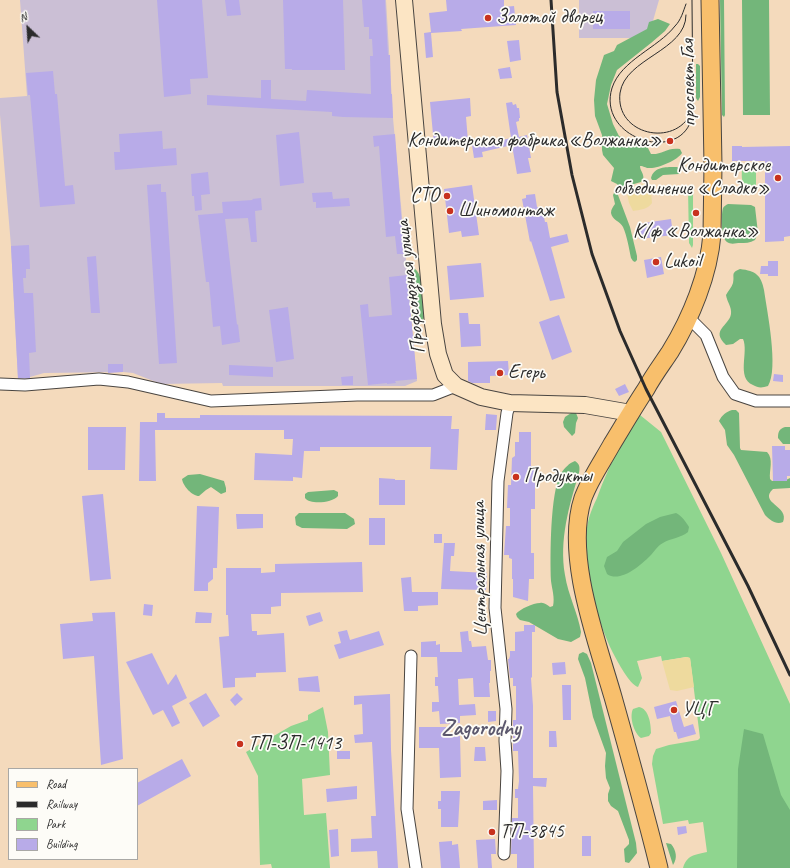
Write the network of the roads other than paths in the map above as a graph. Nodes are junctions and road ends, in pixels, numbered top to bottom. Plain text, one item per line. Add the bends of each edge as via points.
1 (404, 0) edge
2 (710, 0) edge
3 (689, 318) junction
4 (0, 384) edge
5 (456, 386) junction
6 (790, 401) edge
7 (510, 403) junction
8 (631, 413) junction
9 (411, 656) dead end
10 (504, 854) dead end
11 (416, 868) edge
12 (659, 868) edge

1 - 5 street, Профсоюзная улица via 434,326 438,354 445,375
2 - 3 main road, проспект Гая via 713,165 711,244 706,268
3 - 6 street via 706,335 723,377 735,394 756,401
3 - 8 main road, проспект Гая
4 - 5 street via 25,385 99,379 128,382 211,401 357,395 433,395
5 - 7 street, Профсоюзная улица via 481,397
7 - 8 street, Профсоюзная улица via 585,406
7 - 10 street, Центральная улица via 498,480 495,608 506,709
8 - 12 main road, проспект Гая via 583,499 577,550 587,607
9 - 11 street via 407,809

